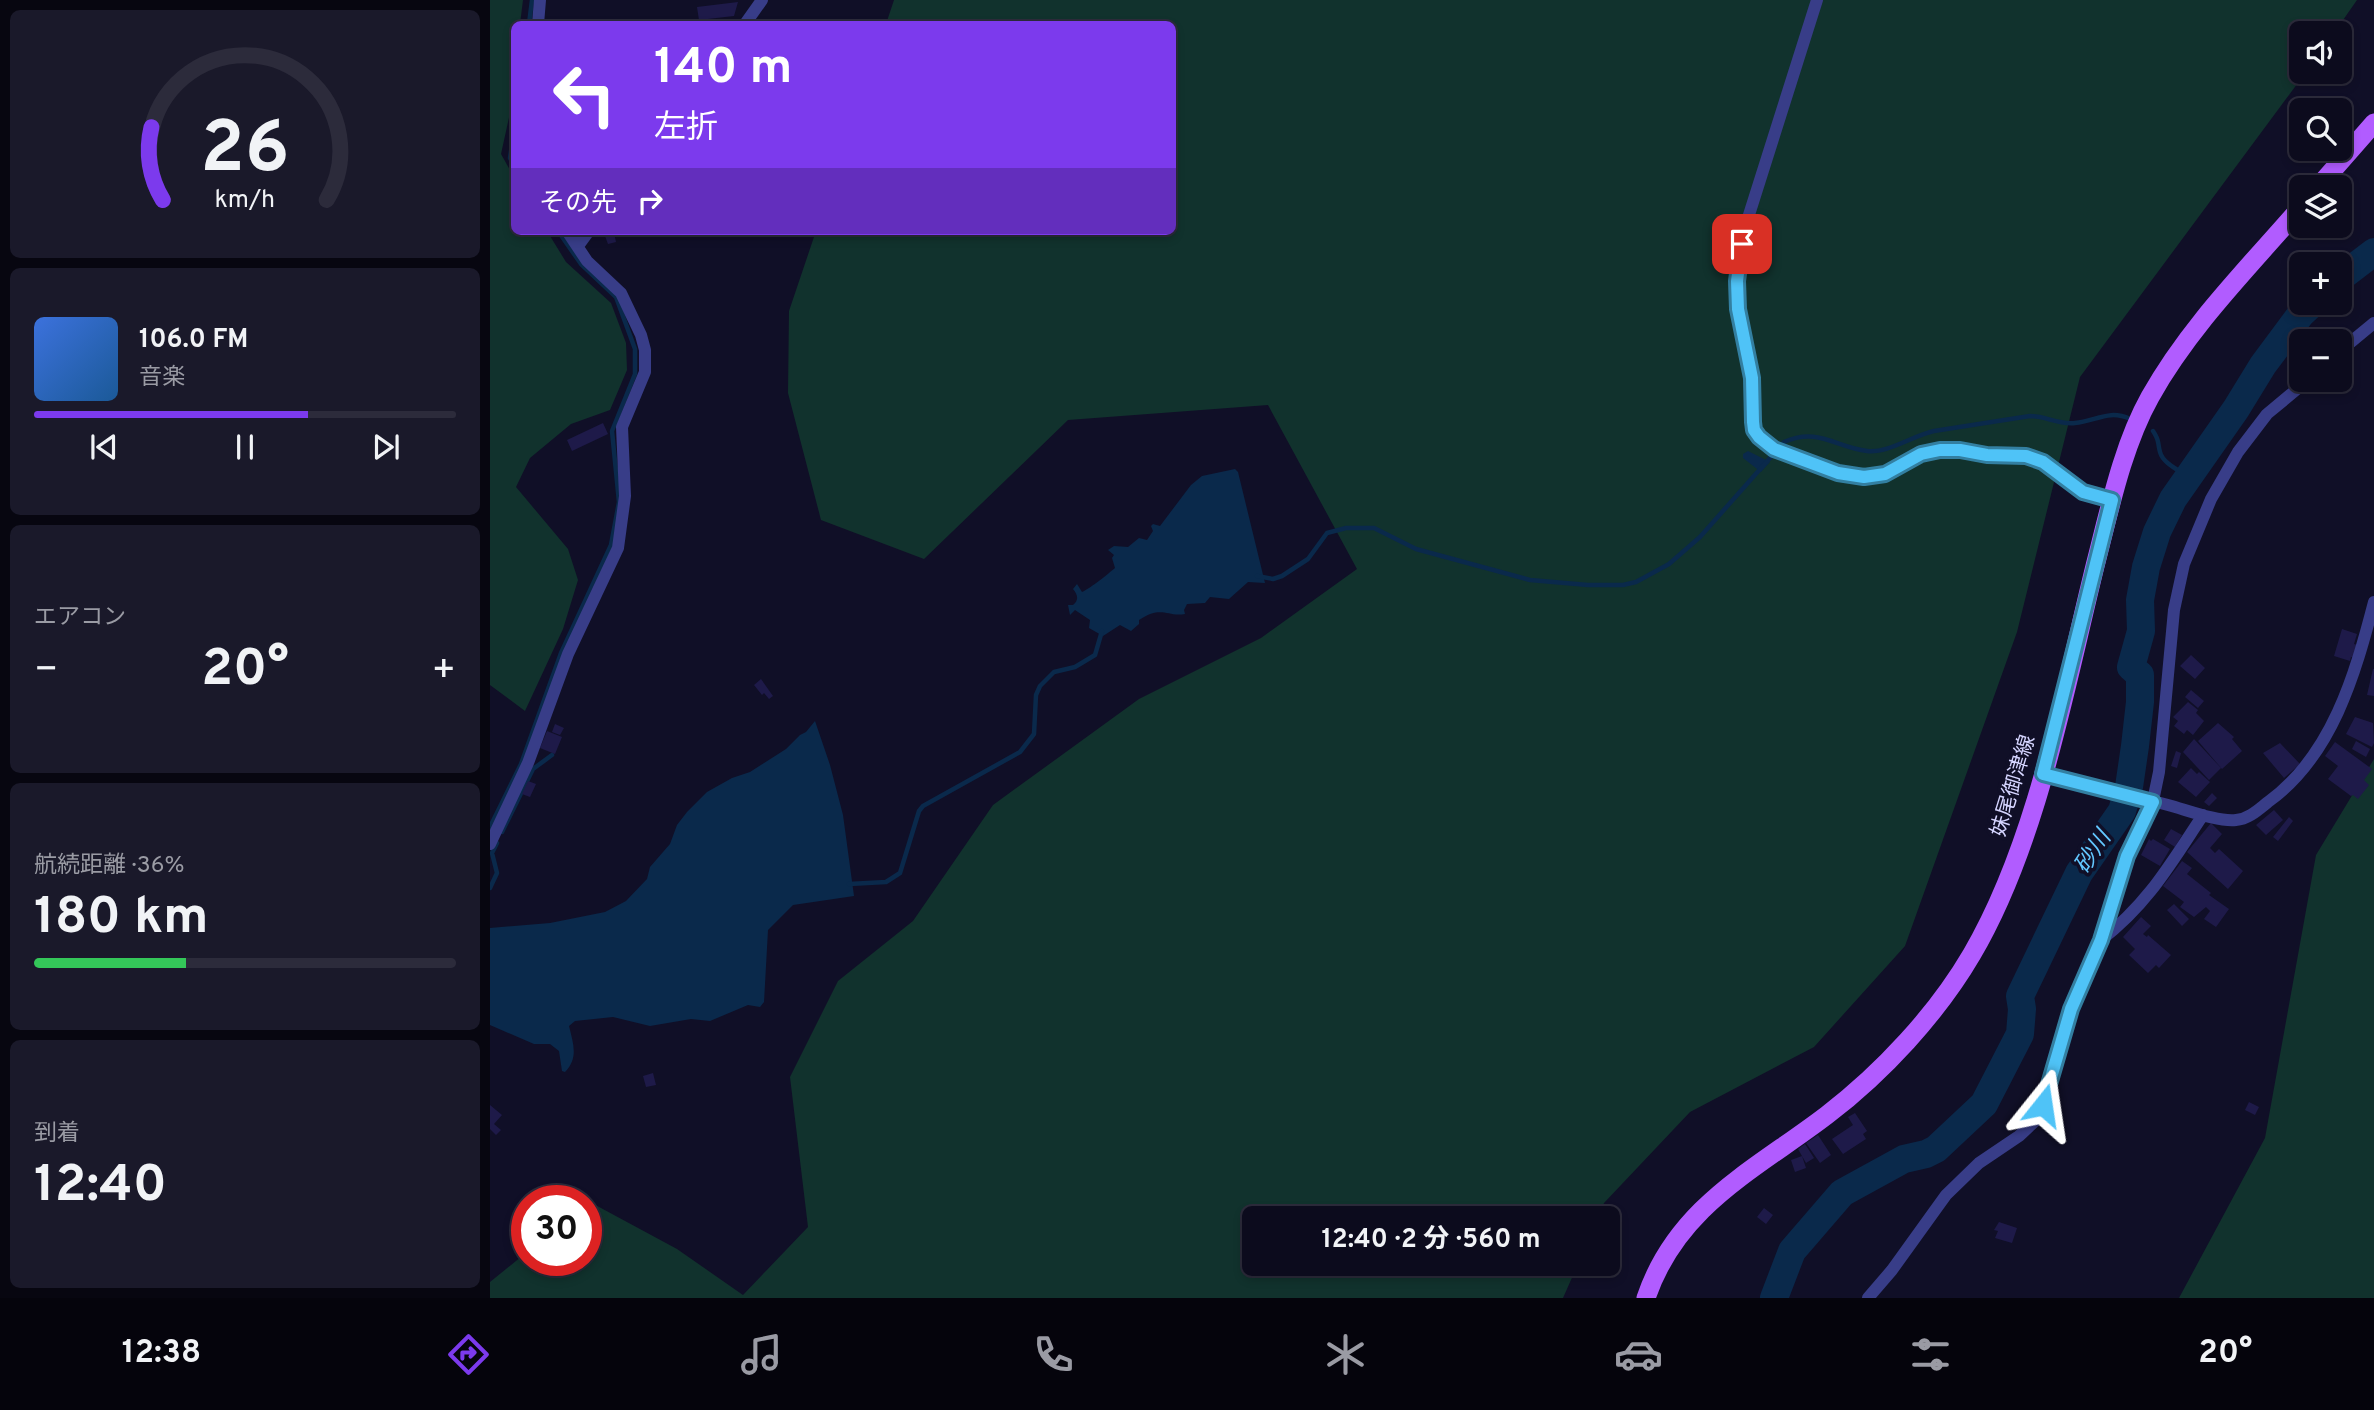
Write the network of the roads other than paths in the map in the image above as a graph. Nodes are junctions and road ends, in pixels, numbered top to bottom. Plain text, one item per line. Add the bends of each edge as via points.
1 (540, 0) edge
2 (762, 0) edge
3 (1817, 0) edge
4 (538, 21) edge
5 (747, 21) edge
6 (2374, 123) edge
7 (2328, 175) edge
8 (2289, 221) edge
9 (570, 235) edge
10 (586, 235) edge
11 (578, 246) junction
12 (2374, 323) edge
13 (2352, 341) edge
14 (2294, 392) edge
15 (2112, 500) junction
16 (2374, 602) edge
17 (2043, 774) junction
18 (2150, 801) junction
19 (2203, 815) junction
20 (490, 844) edge
21 (2101, 940) junction
22 (1646, 1298) edge
23 (1868, 1298) edge

1 - 4 street
2 - 5 street
3 - 15 street via 1748,218 1737,281 1741,333 1752,378 1754,430 1777,451 1838,473 1864,477 1885,474 1921,454 1940,450 2026,456 2043,462 2083,492
6 - 7 main road
8 - 15 main road, 妹尾御津線 via 2205,318 2149,399
9 - 11 street
10 - 11 street
11 - 20 street via 621,293 641,335 645,372 622,427 625,496 618,548 568,654 528,763
12 - 13 street
14 - 18 street via 2267,414 2238,452 2211,499 2184,564 2174,610 2162,746
15 - 17 main road, 妹尾御津線
16 - 19 street via 2348,690 2306,768 2247,817 2234,821
17 - 18 street
17 - 22 main road, 妹尾御津線 via 1993,915 1946,995 1914,1034 1830,1112 1733,1181 1686,1224 1654,1272
18 - 19 street
18 - 21 street
19 - 21 street via 2152,893
21 - 23 street via 2071,1009 2035,1121 1979,1163 1946,1195

